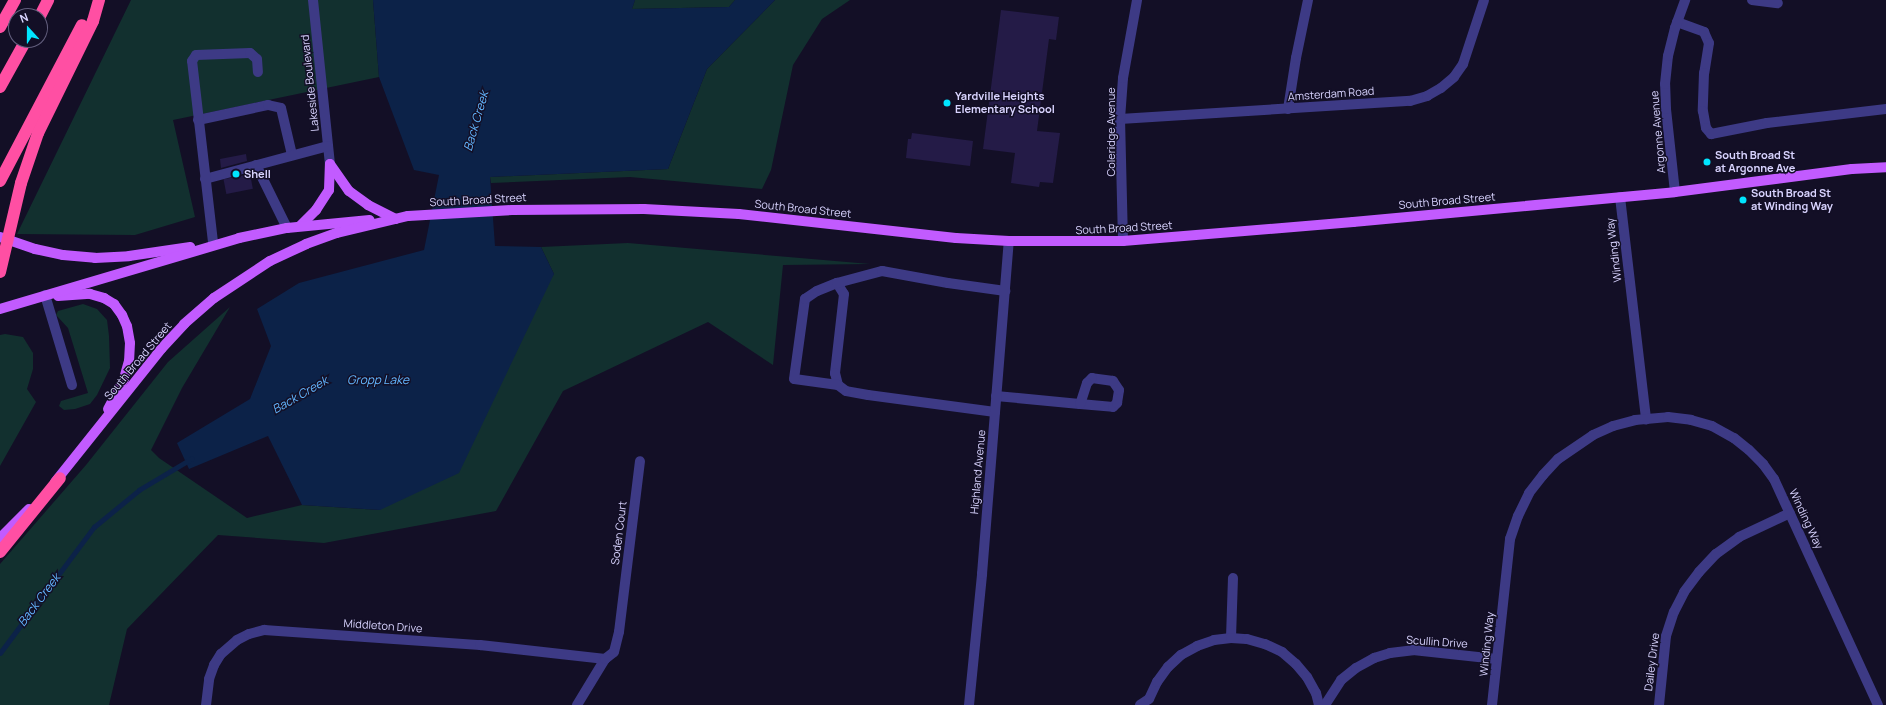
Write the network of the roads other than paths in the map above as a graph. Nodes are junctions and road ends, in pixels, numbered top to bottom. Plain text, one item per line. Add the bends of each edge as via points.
1 (15, 0) edge
2 (97, 0) edge
3 (313, 0) edge
4 (1137, 0) edge
5 (1308, 0) edge
6 (1484, 0) edge
7 (1685, 0) edge
8 (1752, 0) edge
9 (1778, 3) dead end
10 (1677, 22) junction
11 (0, 27) edge
12 (22, 48) edge
13 (258, 72) dead end
14 (0, 87) edge
15 (1288, 109) junction
16 (1886, 109) edge
17 (1120, 119) junction
18 (198, 120) junction
19 (328, 146) junction
20 (292, 156) junction
21 (1886, 163) edge
22 (330, 164) junction
23 (256, 165) junction
24 (1886, 167) edge
25 (1852, 169) junction
26 (1, 179) edge
27 (205, 179) junction
28 (1675, 192) junction
29 (1620, 197) junction
30 (396, 219) junction
31 (300, 226) junction
32 (287, 228) junction
33 (0, 237) edge
34 (239, 238) junction
35 (1008, 241) junction
36 (1123, 241) junction
37 (213, 242) junction
38 (0, 272) edge
39 (837, 283) junction
40 (1004, 291) junction
41 (45, 295) junction
42 (0, 309) edge
43 (72, 385) dead end
44 (838, 385) junction
45 (996, 396) junction
46 (1080, 404) dead end
47 (995, 412) junction
48 (1646, 419) junction
49 (95, 434) junction
50 (640, 461) dead end
51 (60, 478) junction
52 (1790, 513) junction
53 (0, 538) edge
54 (0, 552) edge
55 (1233, 578) dead end
56 (1230, 638) junction
57 (1497, 659) junction
58 (605, 660) junction
59 (1149, 702) edge
60 (206, 705) edge
61 (577, 705) edge
62 (969, 705) edge
63 (1140, 705) edge
64 (1319, 705) edge
65 (1325, 705) edge
66 (1492, 705) edge
67 (1659, 705) edge
68 (1878, 705) edge

1 - 11 highway
2 - 26 highway
2 - 38 highway via 93,21 38,133 21,183
3 - 19 street, Lakeside Boulevard
4 - 17 street, Coleridge Avenue via 1123,78
5 - 15 street
6 - 15 street, Amsterdam Road via 1463,64 1454,77 1432,94 1410,101
7 - 10 street, Argonne Avenue
8 - 9 street
10 - 16 street via 1704,32 1709,43 1704,72 1702,111 1706,128 1711,134 1767,123
10 - 28 street, Argonne Avenue via 1668,56 1666,84 1666,109
12 - 14 highway
13 - 18 street via 256,59 250,53 196,55 192,61
15 - 17 street, Amsterdam Road
17 - 36 street, Coleridge Avenue
18 - 20 street via 268,105 281,108
18 - 27 street
19 - 20 street
19 - 22 street, Lakeside Boulevard
20 - 23 street
21 - 25 main road, South Broad Street
22 - 30 main road via 349,191 368,205
22 - 31 main road via 329,190 316,210
23 - 27 street
23 - 32 street
24 - 25 main road, South Broad Street
25 - 28 main road, South Broad Street
27 - 37 street
28 - 29 main road, South Broad Street
29 - 36 main road, South Broad Street
29 - 48 street, Winding Way
30 - 31 main road, South Broad Street
30 - 35 main road, South Broad Street via 408,216 512,210 644,209 739,214 925,235
30 - 49 main road, South Broad Street via 337,233 306,244 241,278 184,324 162,348
31 - 32 main road, South Broad Street
32 - 34 main road, South Broad Street
33 - 37 main road via 35,249 95,258 129,256
34 - 37 main road
34 - 41 main road, South Broad Street
35 - 36 main road, South Broad Street
35 - 40 street, Highland Avenue
39 - 40 street via 882,271 948,284
39 - 44 street via 844,294 835,373
39 - 44 street via 805,299 794,379
40 - 45 street, Highland Avenue
41 - 42 main road, South Broad Street
41 - 43 street
41 - 49 main road via 90,294 104,298 114,304 127,326 130,343 129,361 124,379
44 - 47 street via 846,391 868,395
45 - 46 street
45 - 47 street, Highland Avenue
47 - 62 street, Highland Avenue
48 - 52 street, Winding Way via 1668,417 1691,420 1712,426 1734,438 1763,464
48 - 57 street, Winding Way via 1613,426 1576,445 1553,464 1529,493 1510,539
49 - 51 main road, South Broad Street
50 - 58 street, Soden Court via 622,607 614,652
51 - 53 main road, South Broad Street
51 - 54 highway
52 - 67 street, Dailey Drive via 1745,534 1716,554 1684,592 1666,636
52 - 68 street, Winding Way
55 - 56 street
56 - 59 street via 1214,640 1181,655 1157,682
56 - 64 street via 1247,639 1282,652 1307,677
57 - 65 street, Scullin Drive via 1413,650 1390,653 1374,658 1341,680
57 - 66 street, Winding Way
58 - 60 street, Middleton Drive via 480,645 264,630 237,640 221,654 209,679
58 - 61 street, Soden Court
59 - 63 street

